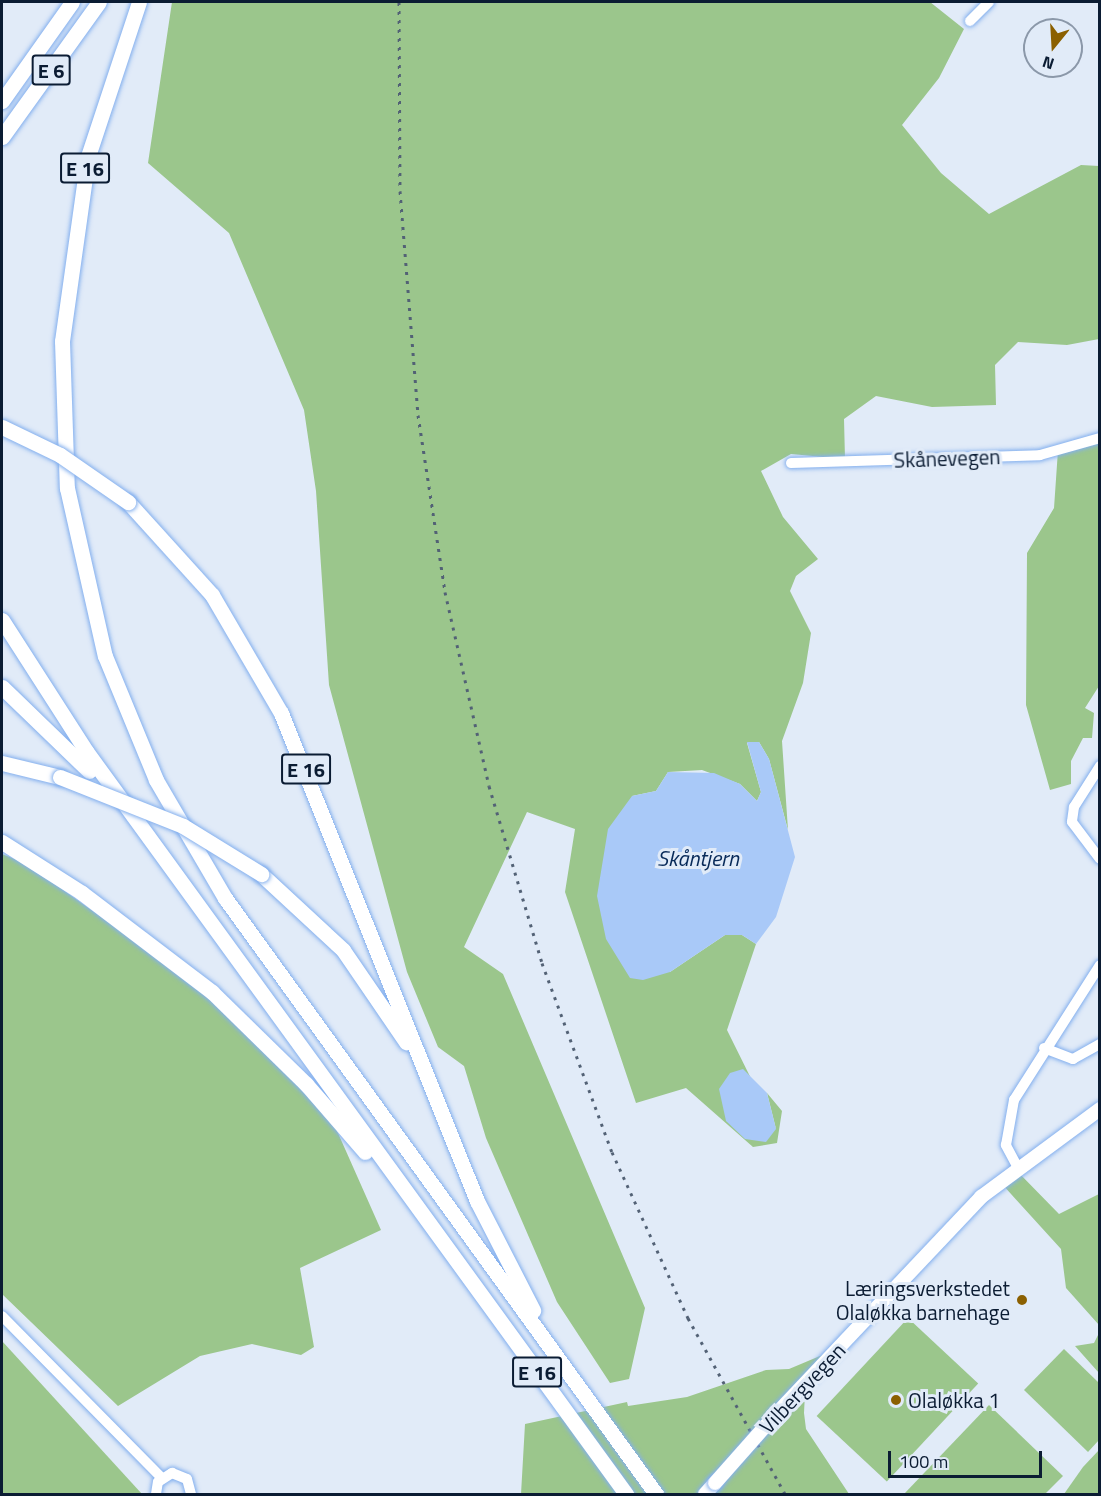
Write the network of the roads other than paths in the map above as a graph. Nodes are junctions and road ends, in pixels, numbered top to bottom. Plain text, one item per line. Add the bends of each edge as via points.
1 (72, 2) edge
2 (99, 2) edge
3 (139, 2) edge
4 (989, 2) edge
5 (970, 21) dead end
6 (2, 101) edge
7 (2, 137) edge
8 (2, 427) edge
9 (1100, 438) edge
10 (791, 463) dead end
11 (2, 620) edge
12 (2, 687) edge
13 (2, 764) edge
14 (1100, 766) edge
15 (140, 826) junction
16 (2, 842) edge
17 (1100, 858) edge
18 (1100, 964) edge
19 (1100, 1044) edge
20 (1044, 1048) junction
21 (424, 1069) junction
22 (1100, 1109) edge
23 (1017, 1166) junction
24 (448, 1250) junction
25 (2, 1316) edge
26 (558, 1359) junction
27 (162, 1478) junction
28 (156, 1494) edge
29 (191, 1494) edge
30 (626, 1494) edge
31 (656, 1494) edge
32 (705, 1494) edge

1 - 6 highway, E 6
2 - 7 highway, E 6
3 - 26 highway, E 16 via 88,156 62,341 67,488 102,645 141,748 207,870
4 - 5 street
8 - 21 highway, E 16, bridge via 60,455 128,502 197,576 264,679 306,770
9 - 10 street, Skånevegen via 1040,455
11 - 15 highway, E 16 via 38,682
12 - 15 highway, E 16 via 67,744
13 - 21 highway, E 16, bridge via 60,777 175,822 261,874 343,950
14 - 17 street via 1074,807 1072,822
15 - 24 highway, E 16
16 - 24 highway, E 16 via 123,922 239,1017 331,1110 429,1239
18 - 20 street
19 - 20 street via 1073,1059
20 - 23 street via 1006,1128 1006,1145
21 - 26 highway, E 16 via 480,1208 513,1275 556,1344
22 - 23 main road, Vilbergvegen
23 - 32 main road, Vilbergvegen, bridge via 957,1220
24 - 30 highway, E 16
25 - 27 street
26 - 31 highway, E 16
27 - 28 street
27 - 29 street via 183,1476

